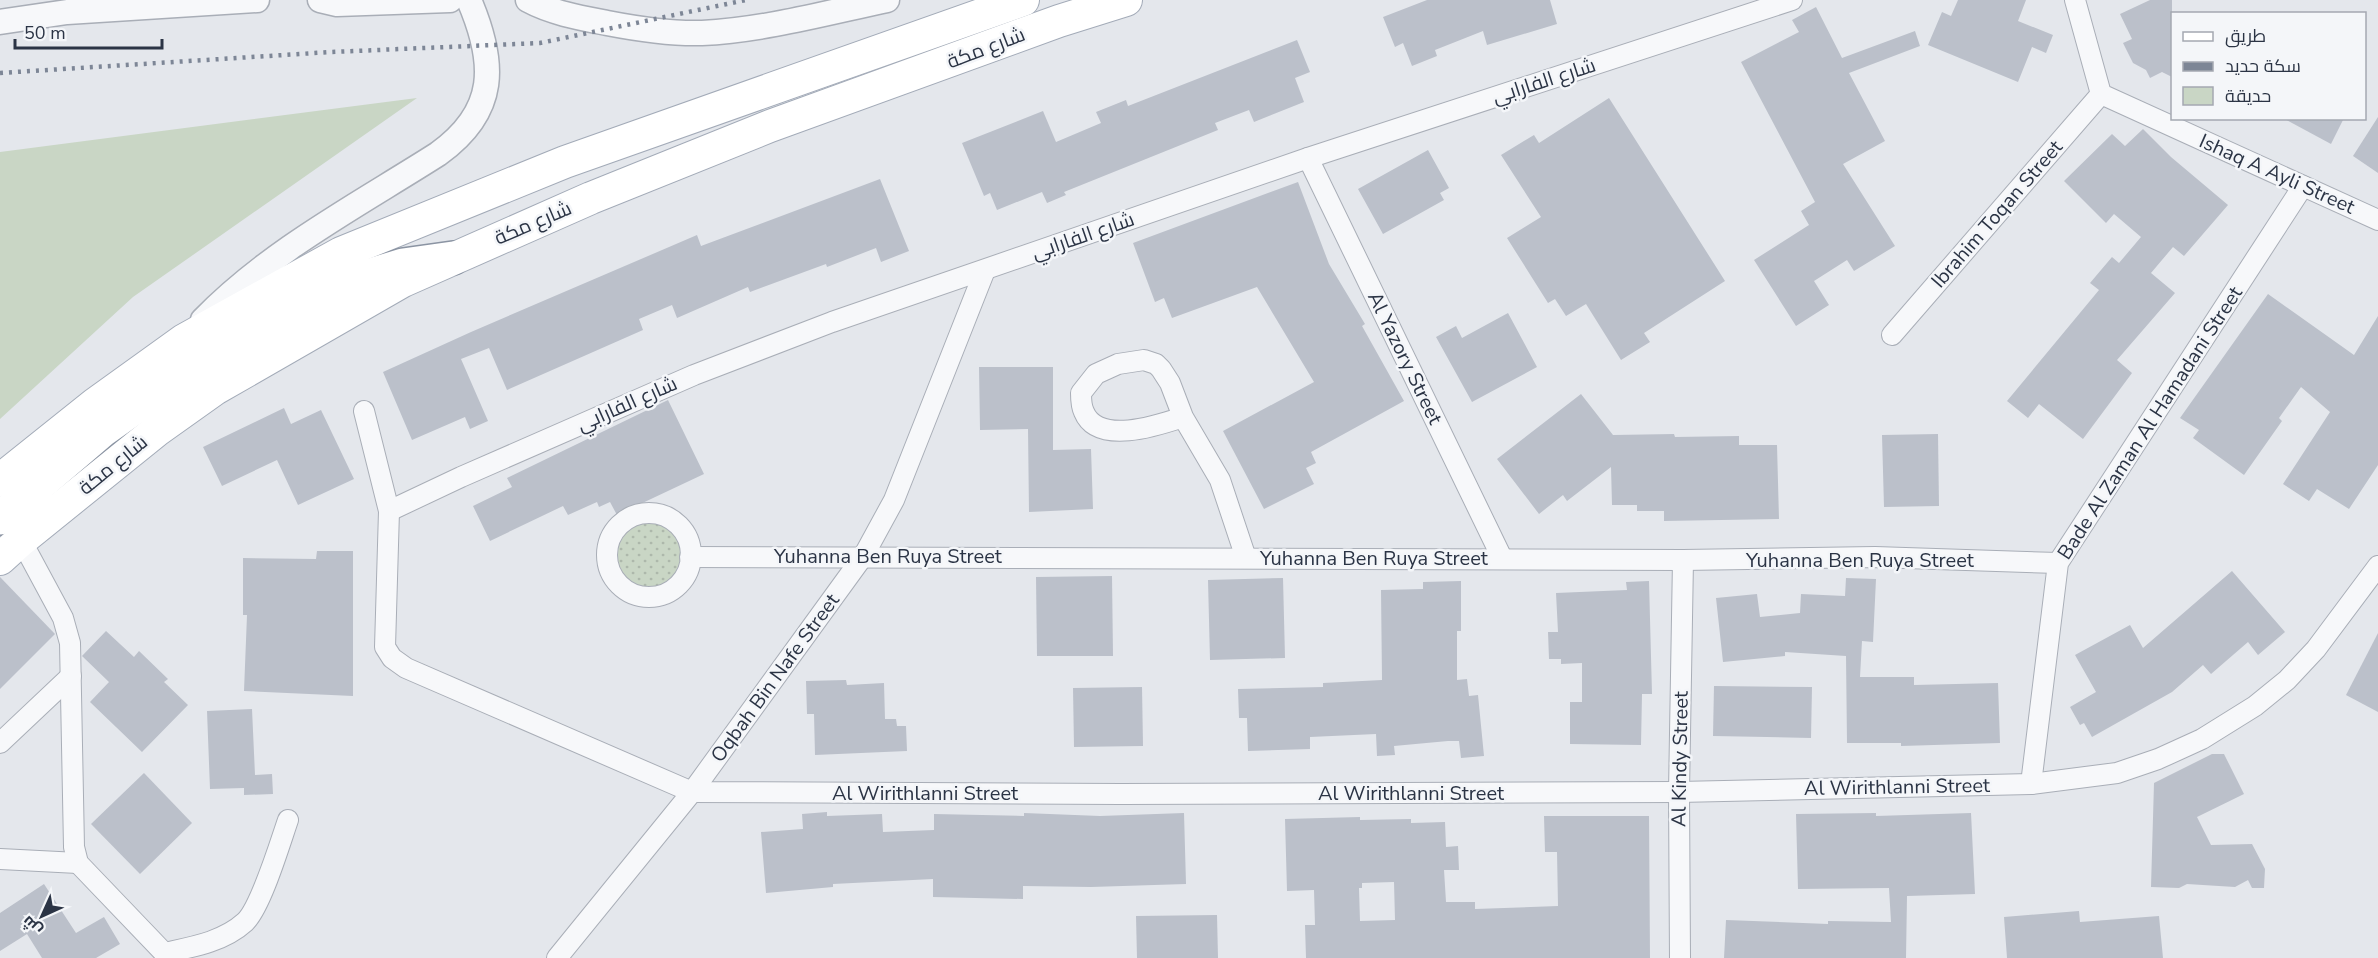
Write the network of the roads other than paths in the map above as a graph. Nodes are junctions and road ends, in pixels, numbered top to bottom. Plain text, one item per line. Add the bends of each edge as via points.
1 (241, 0) edge
2 (257, 0) edge
3 (320, 0) edge
4 (450, 0) edge
5 (469, 0) edge
6 (528, 0) edge
7 (887, 0) edge
8 (1023, 0) edge
9 (1126, 0) edge
10 (1792, 0) edge
11 (2076, 0) edge
12 (0, 22) edge
13 (2101, 94) junction
14 (1308, 158) junction
15 (2303, 186) junction
16 (2378, 220) edge
17 (453, 258) joint
18 (985, 270) junction
19 (1892, 335) dead end
20 (184, 340) junction
21 (364, 411) dead end
22 (1183, 417) junction
23 (0, 480) edge
24 (389, 511) junction
25 (7, 539) edge
26 (864, 555) junction
27 (690, 556) junction
28 (1246, 558) junction
29 (1502, 558) junction
30 (1683, 560) junction
31 (2058, 563) junction
32 (2378, 566) edge
33 (71, 676) junction
34 (0, 743) edge
35 (2031, 784) junction
36 (692, 792) junction
37 (1679, 792) junction
38 (288, 820) dead end
39 (0, 859) edge
40 (78, 863) junction
41 (167, 956) edge
42 (557, 958) edge
43 (1680, 958) edge

1 - 2 street
1 - 12 street via 67,12
3 - 4 street via 337,4
5 - 20 street via 484,45 488,83 484,99 466,128 438,154 259,272
6 - 7 street via 595,21 701,33 741,29
8 - 20 main road, شارع مكة via 565,162 428,217 341,253
9 - 17 main road, شارع مكة via 770,126
10 - 14 street, شارع الفارابي
11 - 13 street
13 - 15 street, Ishaq A Ayli Street
13 - 19 street, Ibrahim Toqan Street
14 - 18 street, شارع الفارابي
14 - 29 street, Al Yazory Street
15 - 16 street, Ishaq A Ayli Street
15 - 31 street, Bade Al Zaman Al Hamadani Street
17 - 25 highway via 403,265 361,279 300,306 179,376 103,430
18 - 24 street, شارع الفارابي via 832,322 694,375
18 - 26 street, Oqbah Bin Nafe Street via 894,500
20 - 23 main road, شارع مكة
21 - 24 street
22 - 22 street via 1161,369 1144,360 1118,364 1096,374 1081,393 1084,414 1104,429 1136,429
22 - 28 street via 1220,480
24 - 36 street, Al Wirithlanni Street via 385,647 392,658 406,668
25 - 33 street via 63,618 70,643
26 - 27 street, Yuhanna Ben Ruya Street
26 - 28 street, Yuhanna Ben Ruya Street
26 - 36 street, Oqbah Bin Nafe Street
27 - 27 street via 682,530 660,514 646,513 626,520 612,535 607,548 612,575 631,593 645,597 671,591 681,582
28 - 29 street, Yuhanna Ben Ruya Street
29 - 30 street, Yuhanna Ben Ruya Street
30 - 31 street, Yuhanna Ben Ruya Street via 1875,557
30 - 37 street, Al Kindy Street
31 - 35 street, Bade Al Zaman Al Hamadani Street
32 - 35 street, Al Wirithlanni Street via 2316,649 2255,706 2202,739 2117,773
33 - 34 street
33 - 40 street via 74,847
35 - 37 street, Al Wirithlanni Street
36 - 37 street, Al Wirithlanni Street
36 - 42 street, Oqbah Bin Nafe Street
37 - 43 street, Al Kindy Street
38 - 41 street via 263,891 246,921 212,942
39 - 40 street
40 - 41 street

